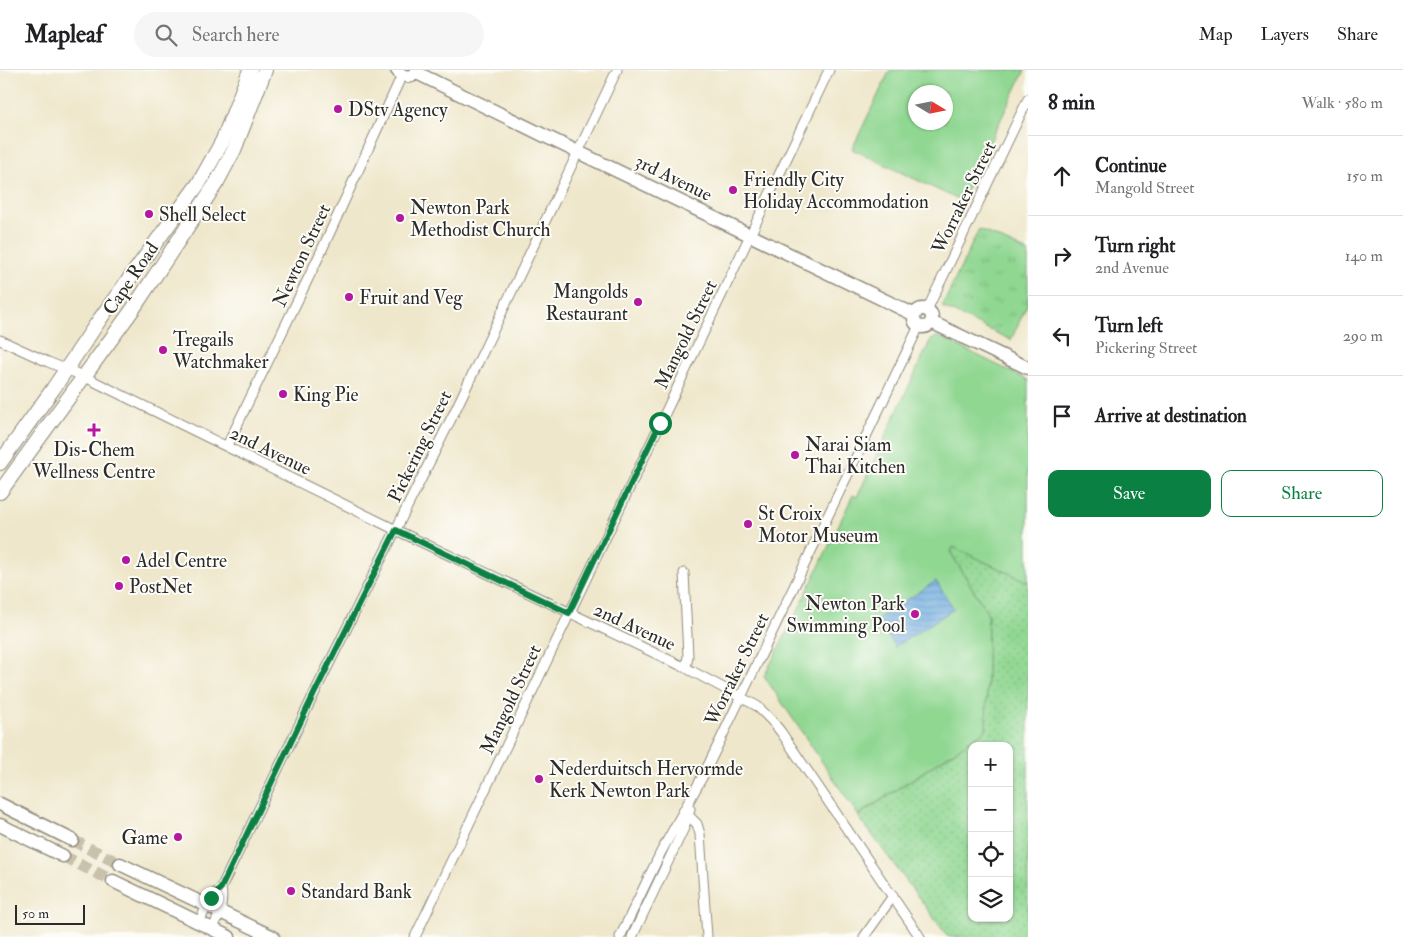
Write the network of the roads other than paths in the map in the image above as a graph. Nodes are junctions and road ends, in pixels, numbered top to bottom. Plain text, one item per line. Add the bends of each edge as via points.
1 (250, 70) edge
2 (265, 70) edge
3 (617, 70) edge
4 (829, 70) edge
5 (418, 71) edge
6 (399, 73) edge
7 (1028, 99) edge
8 (578, 152) junction
9 (750, 235) junction
10 (923, 318) junction
11 (0, 340) edge
12 (1028, 368) edge
13 (66, 370) junction
14 (83, 376) junction
15 (227, 446) junction
16 (0, 464) edge
17 (0, 492) edge
18 (396, 530) junction
19 (684, 573) dead end
20 (569, 613) junction
21 (686, 668) junction
22 (741, 696) junction
23 (0, 804) edge
24 (686, 813) junction
25 (0, 825) edge
26 (72, 840) tunnel mouth
27 (63, 856) tunnel mouth
28 (120, 864) tunnel mouth
29 (113, 881) tunnel mouth
30 (221, 888) junction
31 (892, 896) junction
32 (206, 906) junction
33 (220, 912) junction
34 (199, 922) junction
35 (213, 929) junction
36 (229, 937) edge
37 (273, 937) edge
38 (415, 937) edge
39 (620, 937) edge
40 (632, 937) edge
41 (707, 937) edge
42 (864, 937) edge
43 (920, 937) edge

1 - 13 main road, Cape Road via 222,142 199,182
2 - 14 main road, Cape Road via 234,150 217,182 133,309
3 - 8 street, Pickering Street
4 - 9 street, Mangold Street
5 - 6 street via 410,77
5 - 8 street, 3rd Avenue
6 - 15 street, Newton Street via 316,262
7 - 10 street, Worraker Street
8 - 9 street, 3rd Avenue
8 - 18 street, Pickering Street
9 - 10 street, 3rd Avenue
9 - 20 street, Mangold Street
10 - 12 street, 3rd Avenue
10 - 22 street, Worraker Street
11 - 13 street, 2nd Avenue
13 - 14 street, 2nd Avenue
13 - 16 main road, Cape Road
14 - 15 street, 2nd Avenue
14 - 17 main road, Cape Road
15 - 18 street, 2nd Avenue
18 - 20 street, 2nd Avenue
18 - 30 street, Pickering Street
19 - 21 street
20 - 21 street, 2nd Avenue
20 - 38 street, Mangold Street
21 - 22 street, 2nd Avenue
22 - 24 street, Worraker Street
22 - 31 street, 2nd Avenue via 757,706 777,727
23 - 26 street
24 - 39 street, Worraker Street via 661,852
24 - 40 street, Worraker Street via 684,828
24 - 41 street via 700,830
25 - 27 street
28 - 32 street
29 - 34 street
30 - 32 street, Pickering Street
30 - 33 street, Pickering Street
31 - 42 street
31 - 43 street, 2nd Avenue
32 - 33 street
32 - 34 street, Pickering Street
33 - 35 street, Pickering Street
33 - 37 street
34 - 35 street
35 - 36 street

